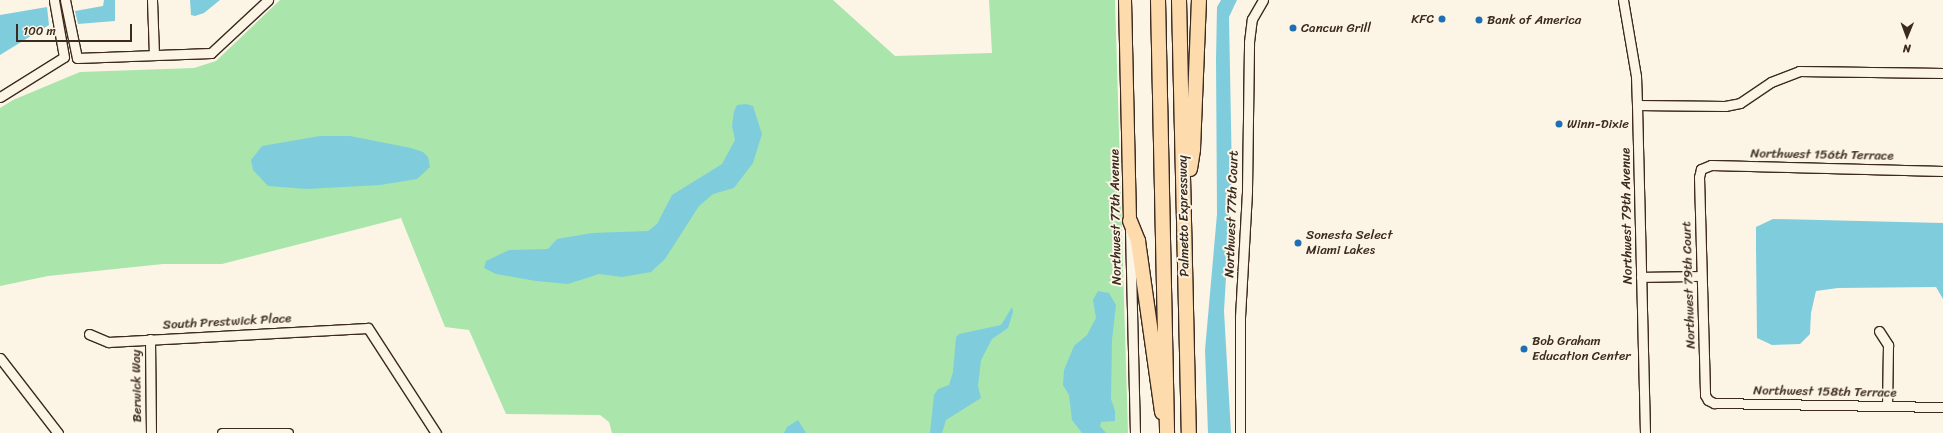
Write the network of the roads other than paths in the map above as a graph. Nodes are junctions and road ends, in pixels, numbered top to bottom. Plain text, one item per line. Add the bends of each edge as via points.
1 (54, 0) edge
2 (65, 0) edge
3 (152, 0) edge
4 (268, 0) edge
5 (1125, 0) edge
6 (1149, 0) edge
7 (1158, 0) edge
8 (1179, 0) edge
9 (1199, 0) edge
10 (1263, 0) edge
11 (1623, 0) edge
12 (154, 55) junction
13 (1943, 73) edge
14 (1160, 84) junction
15 (0, 98) edge
16 (1637, 105) junction
17 (1702, 169) joint
18 (1943, 171) edge
19 (1184, 203) junction
20 (1130, 222) junction
21 (1701, 276) junction
22 (1641, 277) junction
23 (1879, 331) dead end
24 (89, 334) dead end
25 (150, 339) junction
26 (0, 358) edge
27 (1708, 400) joint
28 (1887, 406) junction
29 (1943, 407) edge
30 (240, 432) edge
31 (58, 433) edge
32 (151, 433) edge
33 (222, 433) edge
34 (288, 433) edge
35 (436, 433) edge
36 (1135, 433) edge
37 (1167, 433) edge
38 (1189, 433) edge
39 (1240, 433) edge
40 (1645, 433) edge

1 - 15 street via 64,57
2 - 12 street via 76,58
3 - 12 street
4 - 12 street via 211,53
5 - 20 main road, Northwest 77th Avenue
6 - 14 highway
7 - 14 highway, Palmetto Expressway
8 - 19 highway, Palmetto Expressway
9 - 19 highway via 1193,149
10 - 39 street, Northwest 77th Court via 1252,19 1249,42 1247,190 1240,317
11 - 16 street, Northwest 79th Avenue via 1636,76
13 - 16 street via 1800,71 1779,77 1740,103 1725,106
14 - 37 highway, Palmetto Expressway
16 - 22 street, Northwest 79th Avenue
17 - 18 street, Northwest 156th Terrace via 1711,165
17 - 21 street, Northwest 79th Court via 1699,177
19 - 38 highway, Palmetto Expressway
20 - 36 street, Northwest 77th Avenue
20 - 37 highway via 1138,241 1158,398
21 - 22 street
21 - 27 street, Northwest 79th Court via 1705,395
22 - 40 street, Northwest 79th Avenue
23 - 28 street via 1888,345
24 - 25 street, South Prestwick Place via 108,342
25 - 32 street, Berwick Way
25 - 35 street, South Prestwick Place via 368,328
26 - 31 street
27 - 28 street, Northwest 158th Terrace via 1714,403
28 - 29 street, Northwest 158th Terrace
30 - 33 street
30 - 34 street

